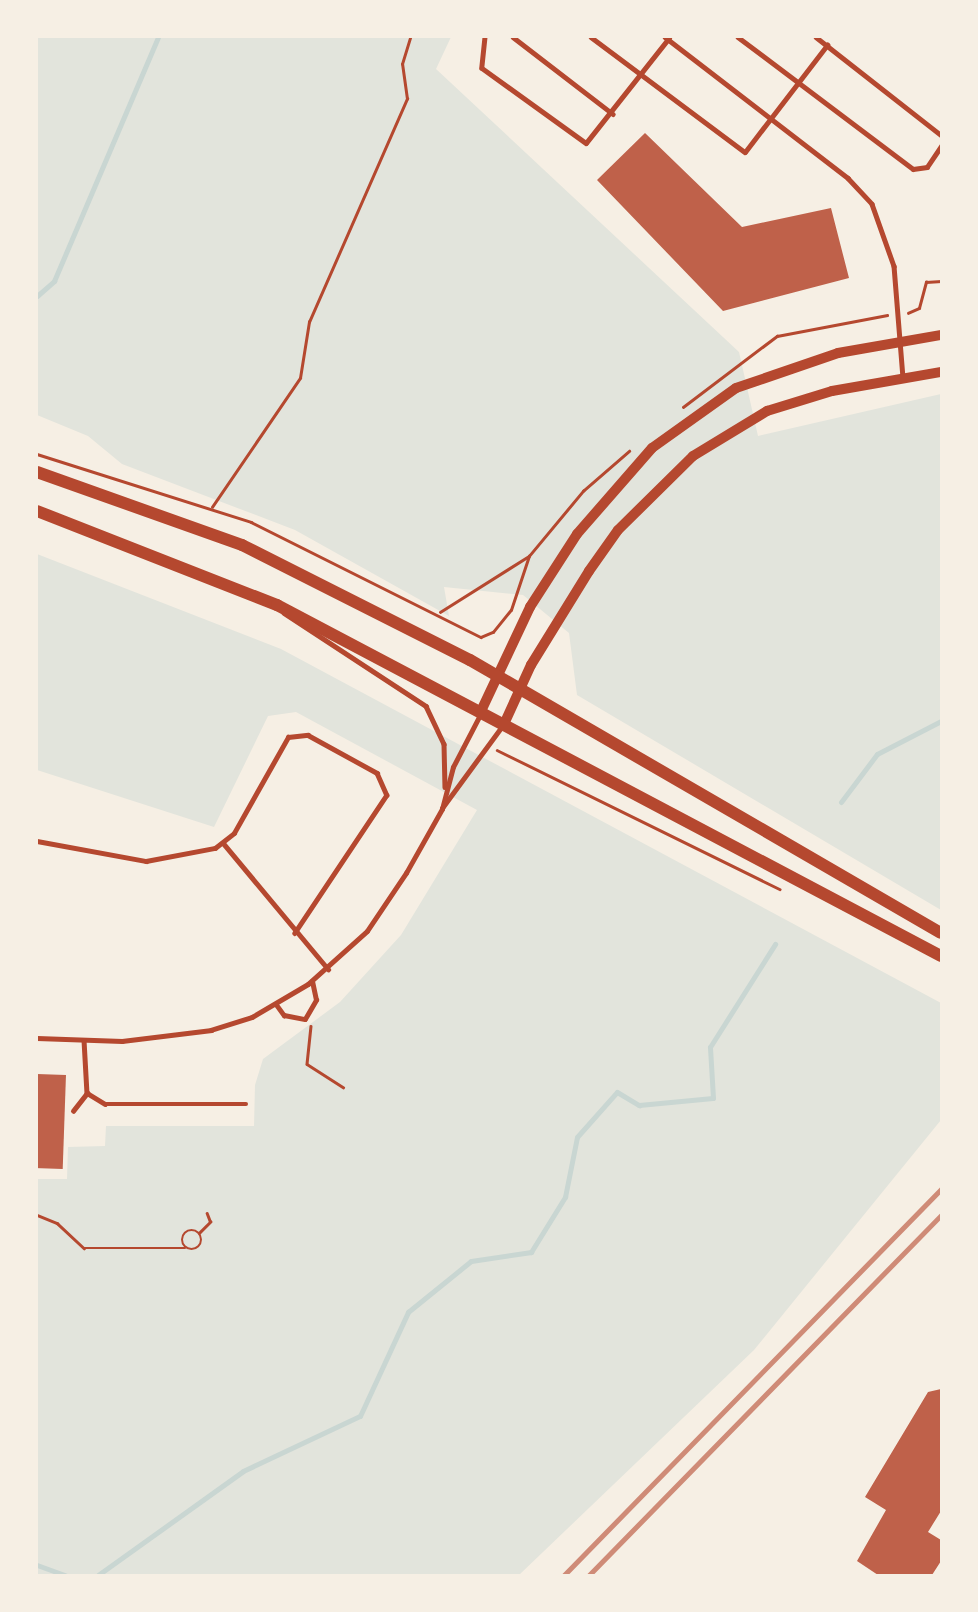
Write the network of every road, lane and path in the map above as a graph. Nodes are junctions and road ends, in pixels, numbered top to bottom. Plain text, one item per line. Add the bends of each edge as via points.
1 (410, 37) edge
2 (485, 37) edge
3 (513, 37) edge
4 (591, 37) edge
5 (668, 37) edge
6 (738, 37) edge
7 (816, 37) edge
8 (827, 45) junction
9 (641, 75) junction
10 (799, 84) junction
11 (612, 114) junction
12 (772, 119) junction
13 (941, 135) edge
14 (941, 146) edge
15 (941, 335) edge
16 (899, 344) junction
17 (941, 372) edge
18 (904, 379) junction
19 (37, 454) edge
20 (37, 472) edge
21 (212, 507) junction
22 (37, 511) edge
23 (529, 556) dead end
24 (277, 605) junction
25 (439, 612) junction
26 (481, 642) dead end
27 (496, 675) junction
28 (520, 688) junction
29 (482, 709) junction
30 (505, 722) junction
31 (489, 747) junction
32 (442, 809) junction
33 (37, 841) edge
34 (224, 844) junction
35 (782, 890) dead end
36 (295, 933) junction
37 (941, 933) edge
38 (941, 956) edge
39 (328, 969) junction
40 (312, 981) junction
41 (276, 1004) junction
42 (308, 1016) junction
43 (37, 1038) edge
44 (84, 1040) junction
45 (343, 1087) dead end
46 (88, 1093) junction
47 (246, 1104) dead end
48 (73, 1111) dead end
49 (207, 1214) dead end
50 (37, 1215) edge
51 (199, 1233) junction
52 (185, 1248) junction

1 - 21 path via 402,64 407,99 309,322 300,378
2 - 11 lane via 482,68 577,140 593,140
3 - 11 lane
4 - 9 lane
5 - 9 lane
5 - 12 lane
6 - 10 lane
7 - 8 lane
8 - 10 lane
8 - 13 lane
9 - 11 lane
9 - 12 lane via 745,152
10 - 12 lane
10 - 14 lane via 913,169 927,167
12 - 16 lane via 872,204 894,265
15 - 16 street
16 - 18 lane
16 - 27 street via 838,353 736,388 652,448 577,534
17 - 18 street
18 - 28 street via 767,411 693,456 618,530
19 - 21 path
20 - 27 main road via 259,553
21 - 25 path
22 - 24 main road
23 - 25 path
24 - 29 main road
24 - 32 lane via 291,622 426,706 444,744
25 - 26 path
27 - 28 main road
27 - 29 street
28 - 30 street
28 - 37 main road
29 - 30 main road
29 - 32 lane via 453,767
30 - 31 lane
30 - 38 main road
31 - 32 lane
31 - 35 path
32 - 39 lane via 367,931
33 - 34 lane via 146,861
34 - 36 lane
34 - 36 lane via 296,734 355,760 386,784 384,806
36 - 39 lane
39 - 40 lane
40 - 41 lane
40 - 42 lane via 316,1000
41 - 42 lane via 284,1015
41 - 44 lane via 211,1030
42 - 45 path via 307,1064
43 - 44 lane
44 - 46 lane
46 - 47 lane via 117,1105
46 - 48 lane
49 - 51 path via 212,1216
50 - 52 path via 57,1223 84,1248
51 - 52 path via 200,1247
51 - 52 path via 184,1233

